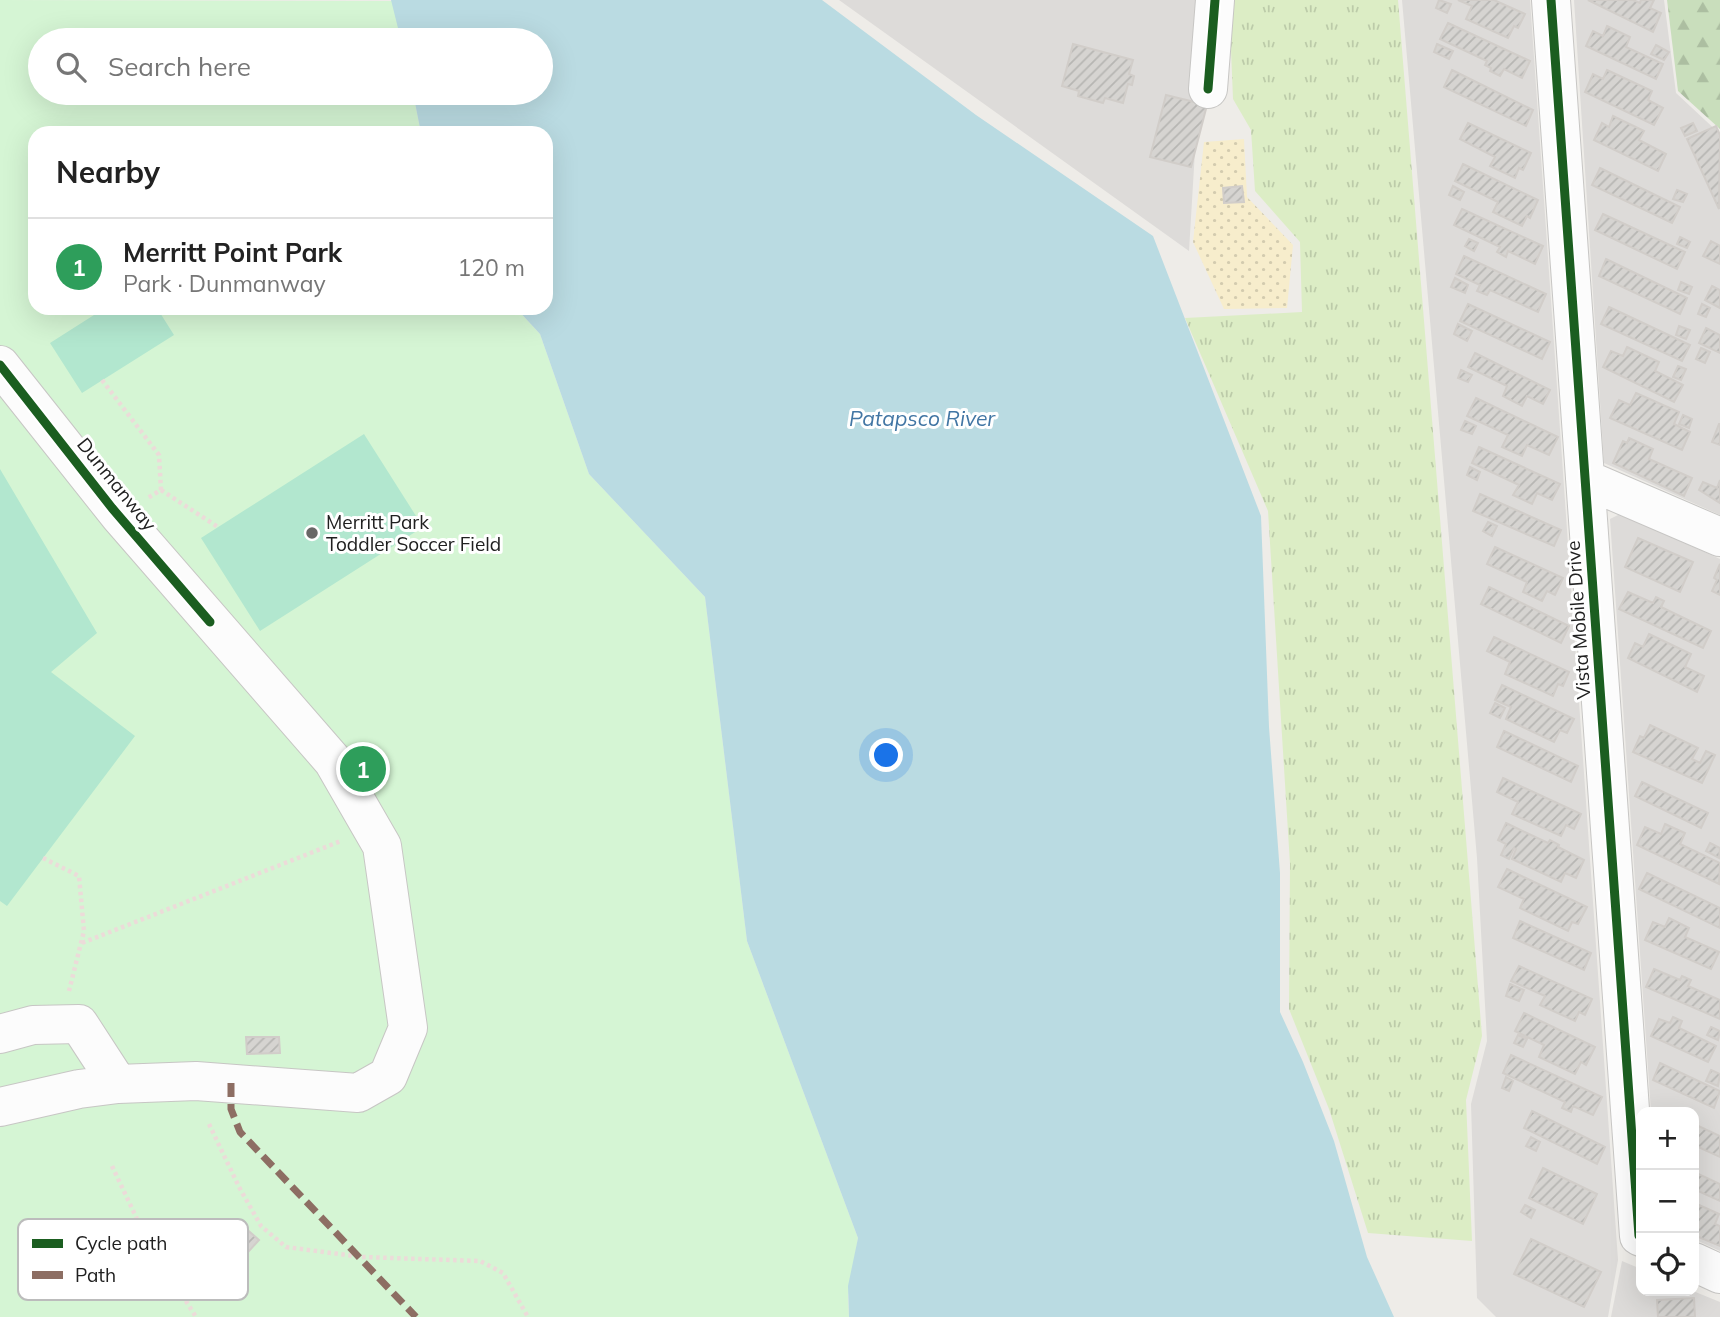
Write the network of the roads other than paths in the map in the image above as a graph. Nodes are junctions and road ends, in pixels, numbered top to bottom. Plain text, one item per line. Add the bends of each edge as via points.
1 (1215, 0) edge
2 (1551, 0) edge
3 (1208, 89) dead end
4 (0, 365) edge
5 (1586, 479) junction
6 (1720, 537) edge
7 (0, 1034) edge
8 (118, 1084) junction
9 (0, 1107) edge
10 (1639, 1233) edge
11 (1699, 1264) edge
12 (1720, 1274) edge

1 - 3 street
2 - 5 street, Vista Mobile Drive
4 - 8 street, Dunmanway via 119,515 333,761 382,846 408,1028 388,1076 358,1093 196,1081
5 - 6 street
5 - 10 street, Vista Mobile Drive
7 - 8 street via 33,1026 79,1024
8 - 9 street, Dunmanway
11 - 12 street

